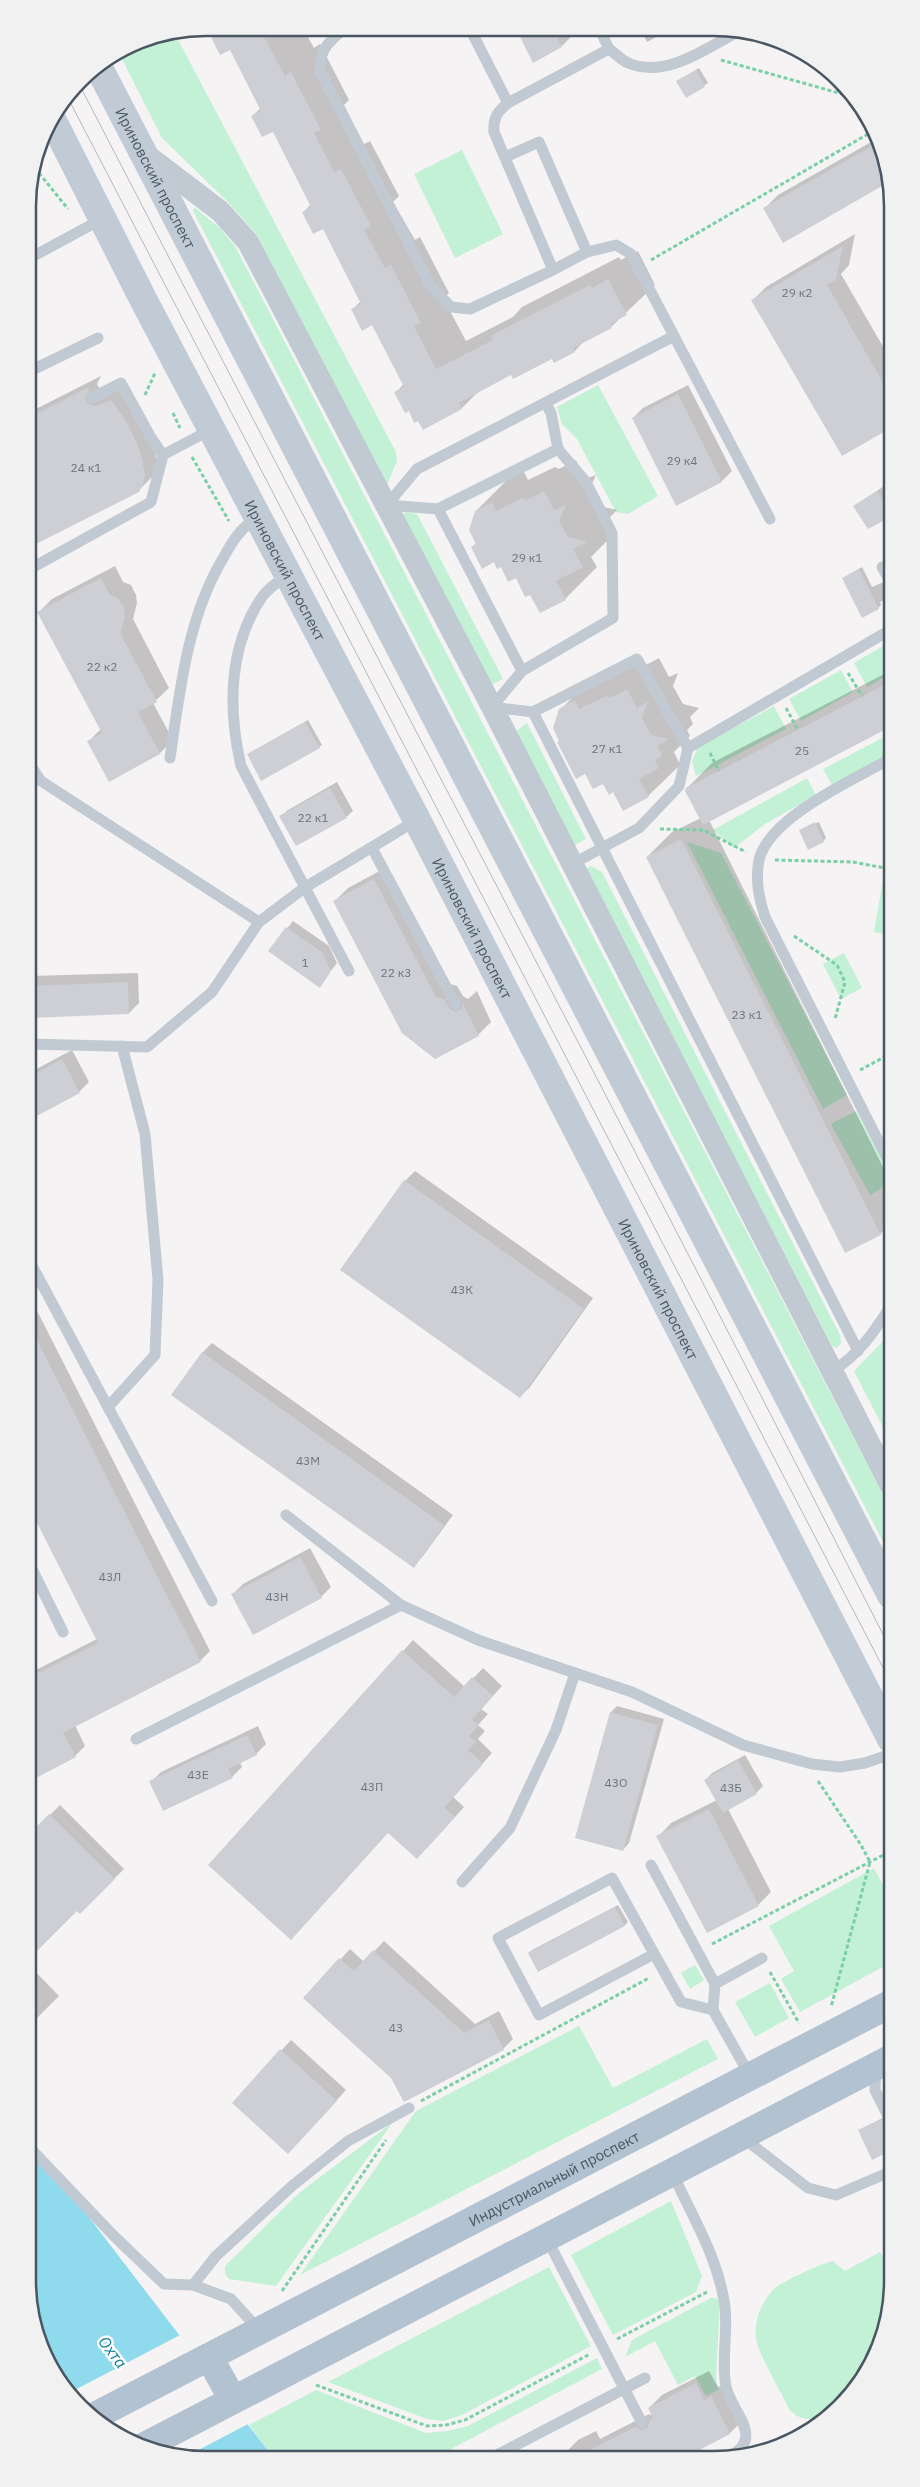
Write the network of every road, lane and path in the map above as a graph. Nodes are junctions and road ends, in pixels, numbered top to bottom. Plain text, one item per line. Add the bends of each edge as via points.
1 (336, 36) edge
2 (474, 36) edge
3 (603, 36) edge
4 (727, 37) edge
5 (609, 49) junction
6 (698, 53) junction
7 (101, 73) edge
8 (842, 94) edge
9 (508, 103) junction
10 (55, 128) edge
11 (868, 134) edge
12 (142, 152) junction
13 (504, 157) junction
14 (40, 174) edge
15 (91, 225) junction
16 (587, 252) junction
17 (37, 254) edge
18 (638, 267) junction
19 (552, 270) junction
20 (674, 336) junction
21 (98, 338) dead end
22 (150, 365) dead end
23 (37, 368) edge
24 (92, 398) dead end
25 (546, 404) junction
26 (137, 411) junction
27 (212, 429) junction
28 (558, 449) junction
29 (163, 455) junction
30 (387, 505) junction
31 (438, 509) junction
32 (258, 517) junction
33 (770, 519) dead end
34 (37, 565) edge
35 (882, 567) dead end
36 (884, 570) edge
37 (288, 575) junction
38 (884, 634) edge
39 (840, 659) junction
40 (522, 670) junction
41 (779, 695) junction
42 (862, 696) dead end
43 (492, 707) junction
44 (533, 712) junction
45 (798, 730) dead end
46 (688, 748) junction
47 (170, 758) dead end
48 (884, 764) edge
49 (37, 775) edge
50 (416, 820) junction
51 (639, 828) junction
52 (603, 847) junction
53 (372, 848) junction
54 (759, 859) junction
55 (572, 864) junction
56 (884, 868) edge
57 (304, 888) junction
58 (765, 917) junction
59 (259, 922) junction
60 (349, 971) dead end
61 (456, 1005) dead end
62 (828, 1041) junction
63 (37, 1044) edge
64 (122, 1046) junction
65 (884, 1057) edge
66 (846, 1077) junction
67 (884, 1151) edge
68 (36, 1272) edge
69 (883, 1316) edge
70 (858, 1351) junction
71 (832, 1371) junction
72 (108, 1407) junction
73 (883, 1471) edge
74 (286, 1515) dead end
75 (36, 1578) edge
76 (883, 1580) edge
77 (212, 1601) dead end
78 (401, 1604) junction
79 (63, 1632) dead end
80 (575, 1673) junction
81 (883, 1724) edge
82 (136, 1739) dead end
83 (883, 1757) edge
84 (812, 1764) junction
85 (883, 1855) edge
86 (870, 1862) junction
87 (651, 1865) dead end
88 (462, 1882) dead end
89 (698, 1951) junction
90 (654, 1954) junction
91 (762, 1958) joint
92 (663, 1970) junction
93 (715, 1984) junction
94 (831, 2007) dead end
95 (883, 2008) edge
96 (713, 2010) junction
97 (799, 2023) dead end
98 (883, 2062) edge
99 (883, 2065) edge
100 (750, 2076) junction
101 (883, 2106) edge
102 (409, 2108) junction
103 (741, 2136) junction
104 (36, 2154) edge
105 (672, 2172) junction
106 (883, 2175) edge
107 (546, 2237) junction
108 (721, 2284) junction
109 (193, 2285) junction
110 (281, 2292) dead end
111 (260, 2331) junction
112 (615, 2340) dead end
113 (213, 2355) junction
114 (584, 2357) dead end
115 (645, 2378) dead end
116 (313, 2384) dead end
117 (624, 2389) junction
118 (241, 2396) junction
119 (100, 2413) edge
120 (642, 2424) dead end
121 (152, 2442) edge
122 (741, 2448) edge
123 (505, 2451) edge

1 - 19 lane via 320,56 320,71 430,285 451,307 470,309
2 - 9 lane
3 - 5 lane
4 - 6 lane
5 - 6 lane via 628,63 651,67 675,65
5 - 9 lane
6 - 8 path
7 - 12 main road, Ириновский проспект
9 - 13 lane via 498,111 494,122 494,132
10 - 15 main road, Ириновский проспект
11 - 18 path
12 - 30 street via 220,211 248,242
12 - 76 main road, Ириновский проспект
13 - 16 lane via 539,142
13 - 19 lane
14 - 15 path via 66,206
15 - 17 lane
15 - 27 main road, Ириновский проспект
16 - 18 lane via 616,245 631,254
16 - 19 lane
18 - 20 lane
20 - 25 lane
20 - 33 lane
21 - 23 lane
22 - 26 path via 155,373
24 - 26 lane via 122,383
25 - 28 lane via 552,413
25 - 30 lane via 417,469
26 - 29 lane
27 - 29 lane
27 - 32 main road, Ириновский проспект
28 - 31 lane
28 - 40 lane via 586,482 612,533 614,618
29 - 34 lane via 151,502
30 - 31 lane
30 - 43 street
31 - 40 lane
32 - 37 main road, Ириновский проспект
32 - 47 lane via 236,534 208,584 191,634
35 - 36 lane
37 - 50 main road, Ириновский проспект
37 - 57 lane via 262,596 245,631 233,677 232,721 240,766
38 - 39 lane
39 - 41 lane
39 - 42 path
40 - 43 lane
41 - 45 path
41 - 46 lane
43 - 44 lane
43 - 55 street
44 - 46 lane via 637,659
44 - 52 lane
46 - 51 lane via 679,786
48 - 54 lane via 801,810 775,831
49 - 59 lane via 41,781
50 - 53 lane
50 - 81 main road, Ириновский проспект
51 - 52 lane
51 - 54 path via 703,830
52 - 55 lane
52 - 70 lane
53 - 57 lane
53 - 61 lane
54 - 56 path via 853,862
54 - 58 lane via 757,892
55 - 71 street
57 - 59 lane
57 - 60 lane
58 - 62 lane
58 - 62 path via 837,965 846,982
59 - 64 lane via 212,992 147,1047
62 - 66 lane
63 - 64 lane
64 - 72 lane via 145,1134 158,1280 155,1355
65 - 66 path
66 - 67 lane
68 - 72 lane
69 - 70 lane
70 - 71 lane
71 - 73 street
72 - 77 lane
74 - 78 lane
75 - 79 lane
78 - 80 lane via 478,1640
78 - 82 lane
80 - 84 lane via 632,1692 743,1745
80 - 88 lane via 556,1730 510,1828
83 - 84 lane via 840,1767
84 - 86 path via 819,1783
85 - 86 path
86 - 89 path
86 - 94 path
87 - 89 lane
89 - 93 lane
90 - 90 lane via 612,1878 498,1938 539,2015
90 - 92 lane
91 - 93 lane
91 - 97 path
92 - 96 lane via 681,2002
92 - 102 path
93 - 96 lane
95 - 100 main road, Индустриальный проспект
96 - 100 lane
98 - 103 main road
99 - 101 lane via 875,2090
100 - 111 main road, Индустриальный проспект
102 - 109 lane via 348,2141 300,2180 216,2256
102 - 110 path
103 - 105 main road
103 - 106 lane via 808,2188 836,2195
104 - 109 lane via 164,2284
105 - 107 main road
105 - 108 lane
107 - 117 lane
107 - 118 main road
108 - 112 path
108 - 122 lane via 725,2309 726,2388 744,2426 746,2439
109 - 111 lane via 231,2299
111 - 113 main road, Индустриальный проспект
113 - 118 main road
113 - 119 main road, Индустриальный проспект
114 - 116 path via 465,2420 446,2426 419,2424
115 - 117 lane
117 - 120 lane
117 - 123 lane
118 - 121 main road

